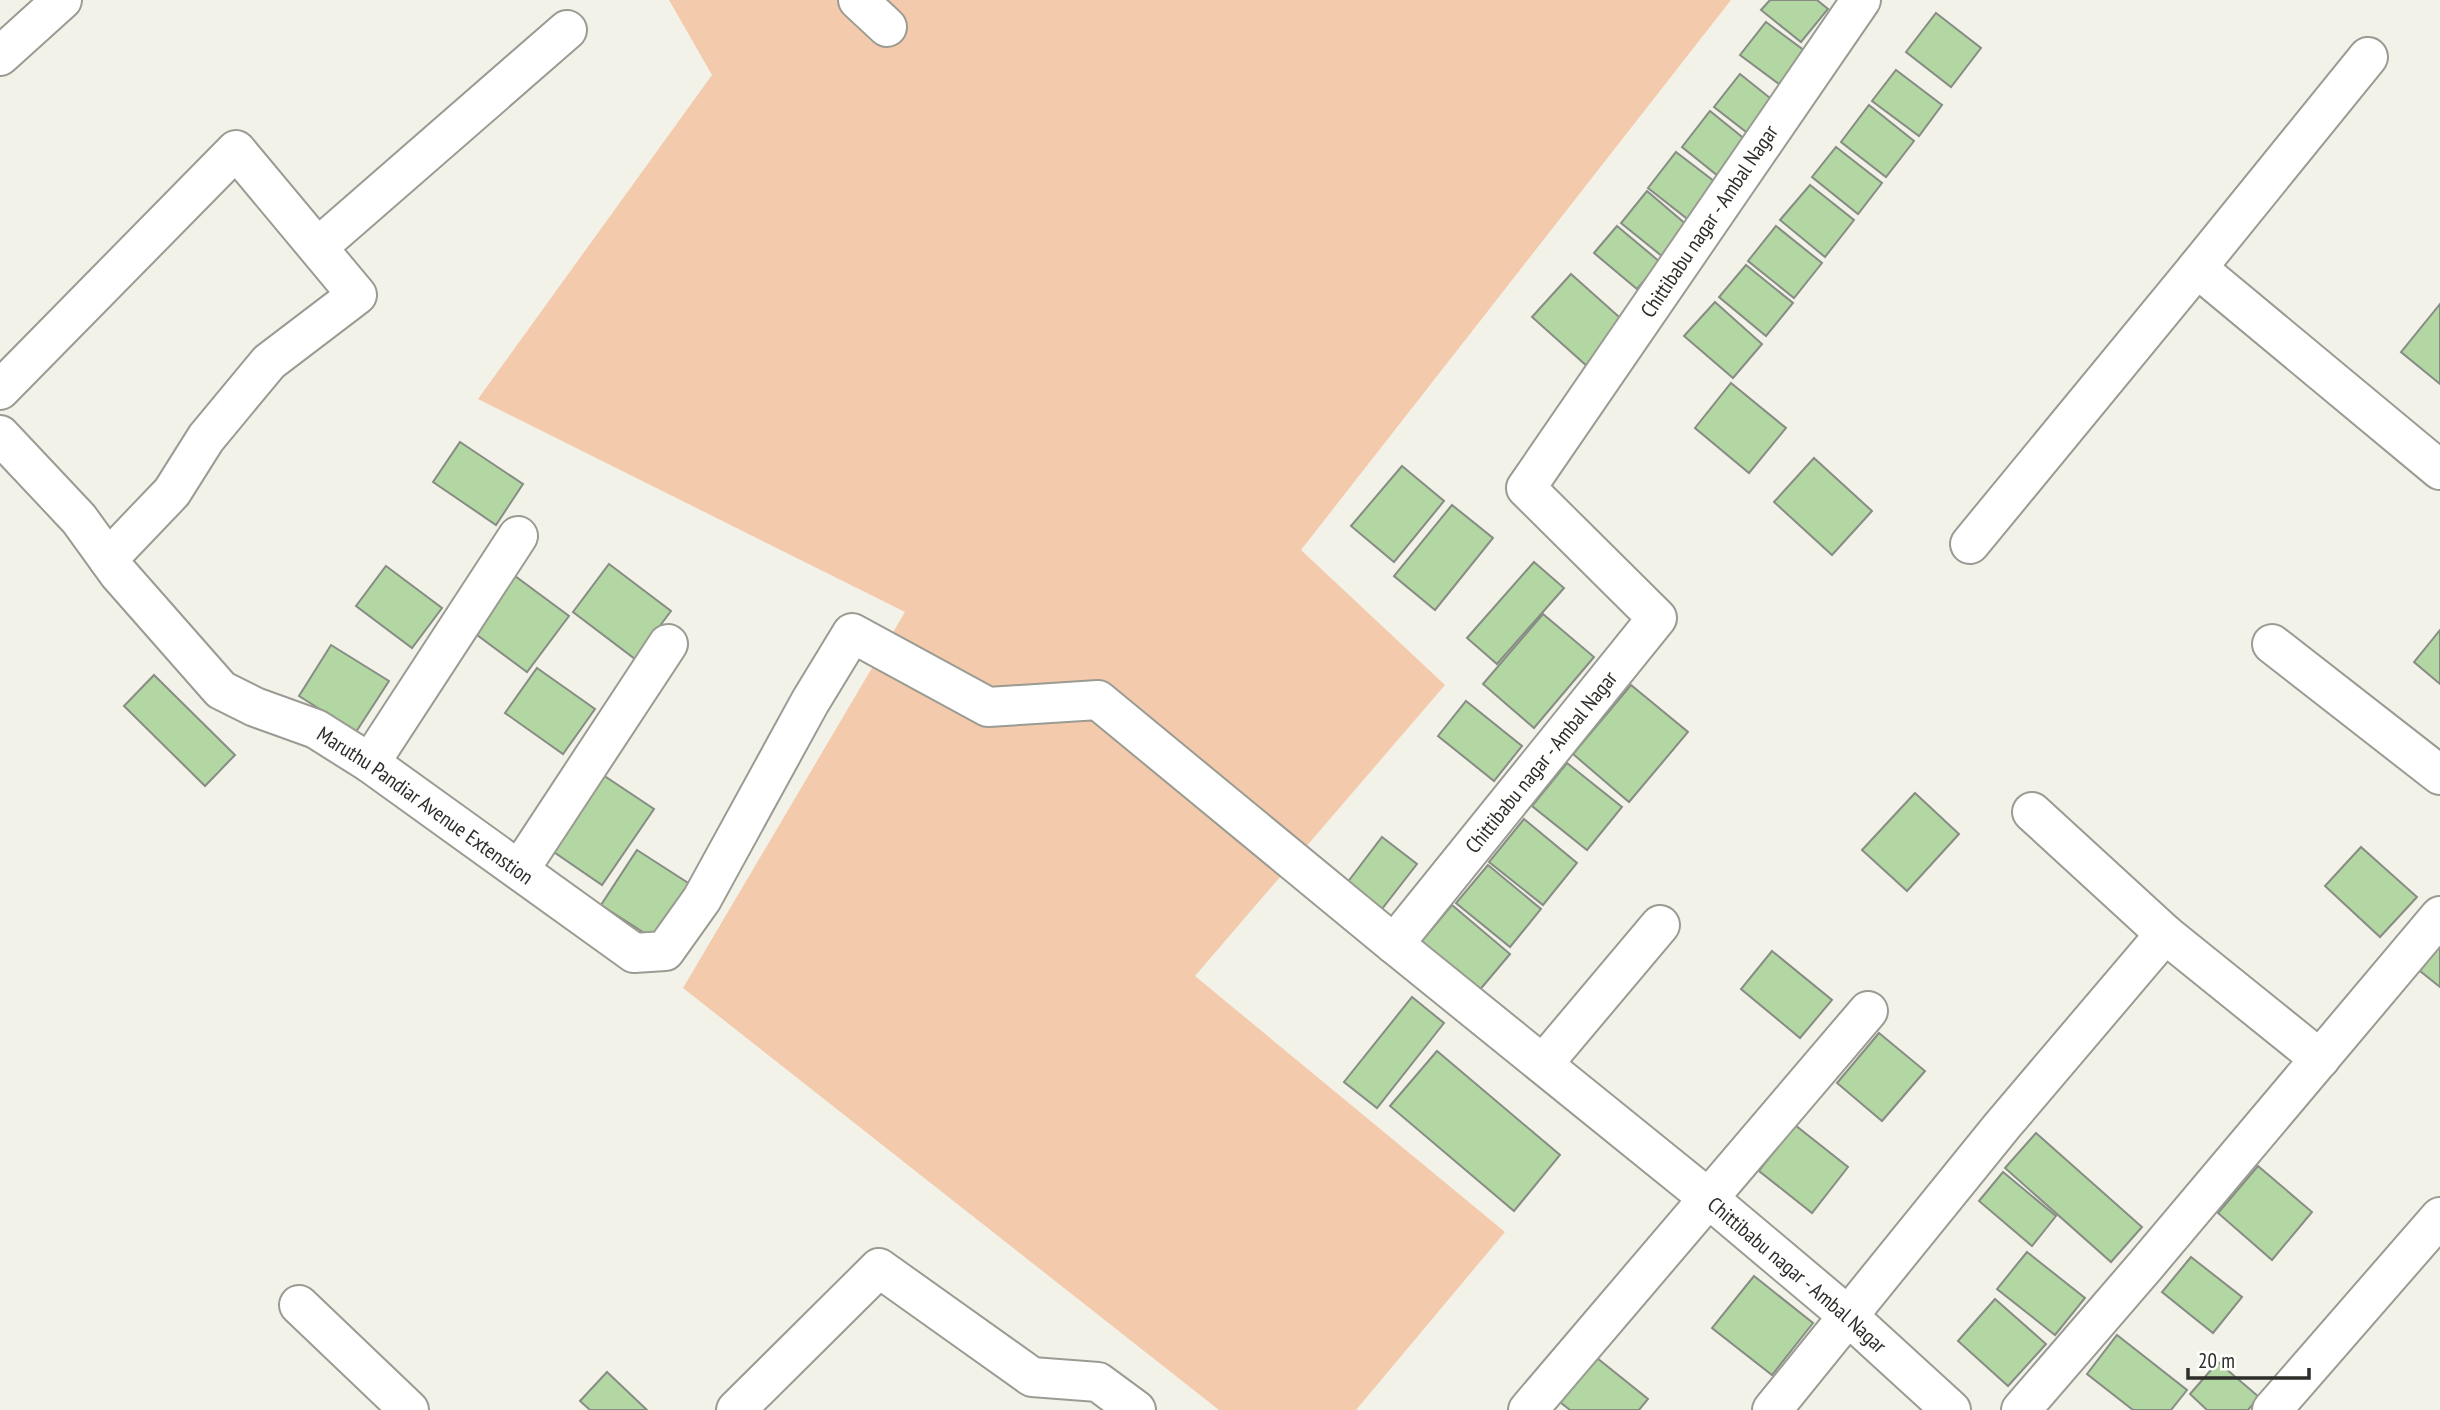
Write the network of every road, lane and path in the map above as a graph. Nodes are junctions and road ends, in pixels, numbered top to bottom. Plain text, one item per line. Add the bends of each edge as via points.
1 (62, 0) edge
2 (858, 0) edge
3 (1861, 0) edge
4 (887, 27) dead end
5 (567, 30) dead end
6 (0, 56) edge
7 (2368, 57) dead end
8 (317, 247) junction
9 (2197, 268) junction
10 (0, 390) edge
11 (0, 435) edge
12 (2440, 470) edge
13 (518, 536) dead end
14 (1970, 544) dead end
15 (108, 559) junction
16 (668, 644) dead end
17 (2272, 644) dead end
18 (370, 764) junction
19 (2440, 775) edge
20 (2032, 812) dead end
21 (520, 869) junction
22 (2440, 916) edge
23 (1660, 925) dead end
24 (2165, 934) junction
25 (1394, 944) junction
26 (1868, 1011) dead end
27 (2319, 1059) junction
28 (1542, 1065) junction
29 (1708, 1198) junction
30 (2440, 1217) edge
31 (299, 1305) dead end
32 (1847, 1315) junction
33 (1086, 1396) edge
34 (409, 1410) edge
35 (736, 1410) edge
36 (1136, 1410) edge
37 (1528, 1410) edge
38 (1772, 1410) edge
39 (1951, 1410) edge
40 (2021, 1410) edge
41 (2272, 1410) edge

1 - 6 street
2 - 4 street
3 - 25 street, Chittibabu nagar - Ambal Nagar via 1526,488 1657,618
5 - 8 street
7 - 9 street
8 - 10 street via 236,150
8 - 15 street via 357,295 269,362 206,438 172,492
9 - 12 street
9 - 14 street
11 - 15 street, Maruthu Pandiar Avenue Extenstion via 79,519
13 - 18 street
15 - 18 street, Maruthu Pandiar Avenue Extenstion via 221,690 316,729
16 - 21 street
17 - 19 street
18 - 21 street, Maruthu Pandiar Avenue Extenstion
20 - 24 street
21 - 25 street, Maruthu Pandiar Avenue Extenstion via 634,953 665,951 702,899 852,633 988,707 1098,700
22 - 27 street
23 - 28 street
24 - 27 street
24 - 32 street
25 - 28 street, Chittibabu nagar - Ambal Nagar
26 - 29 street
27 - 40 street
28 - 29 street, Chittibabu nagar - Ambal Nagar
29 - 32 street, Chittibabu nagar - Ambal Nagar
29 - 37 street
30 - 41 street
31 - 34 street
32 - 38 street
32 - 39 street, Chittibabu nagar - Ambal Nagar
33 - 35 street via 1032,1377 879,1268
33 - 36 street

